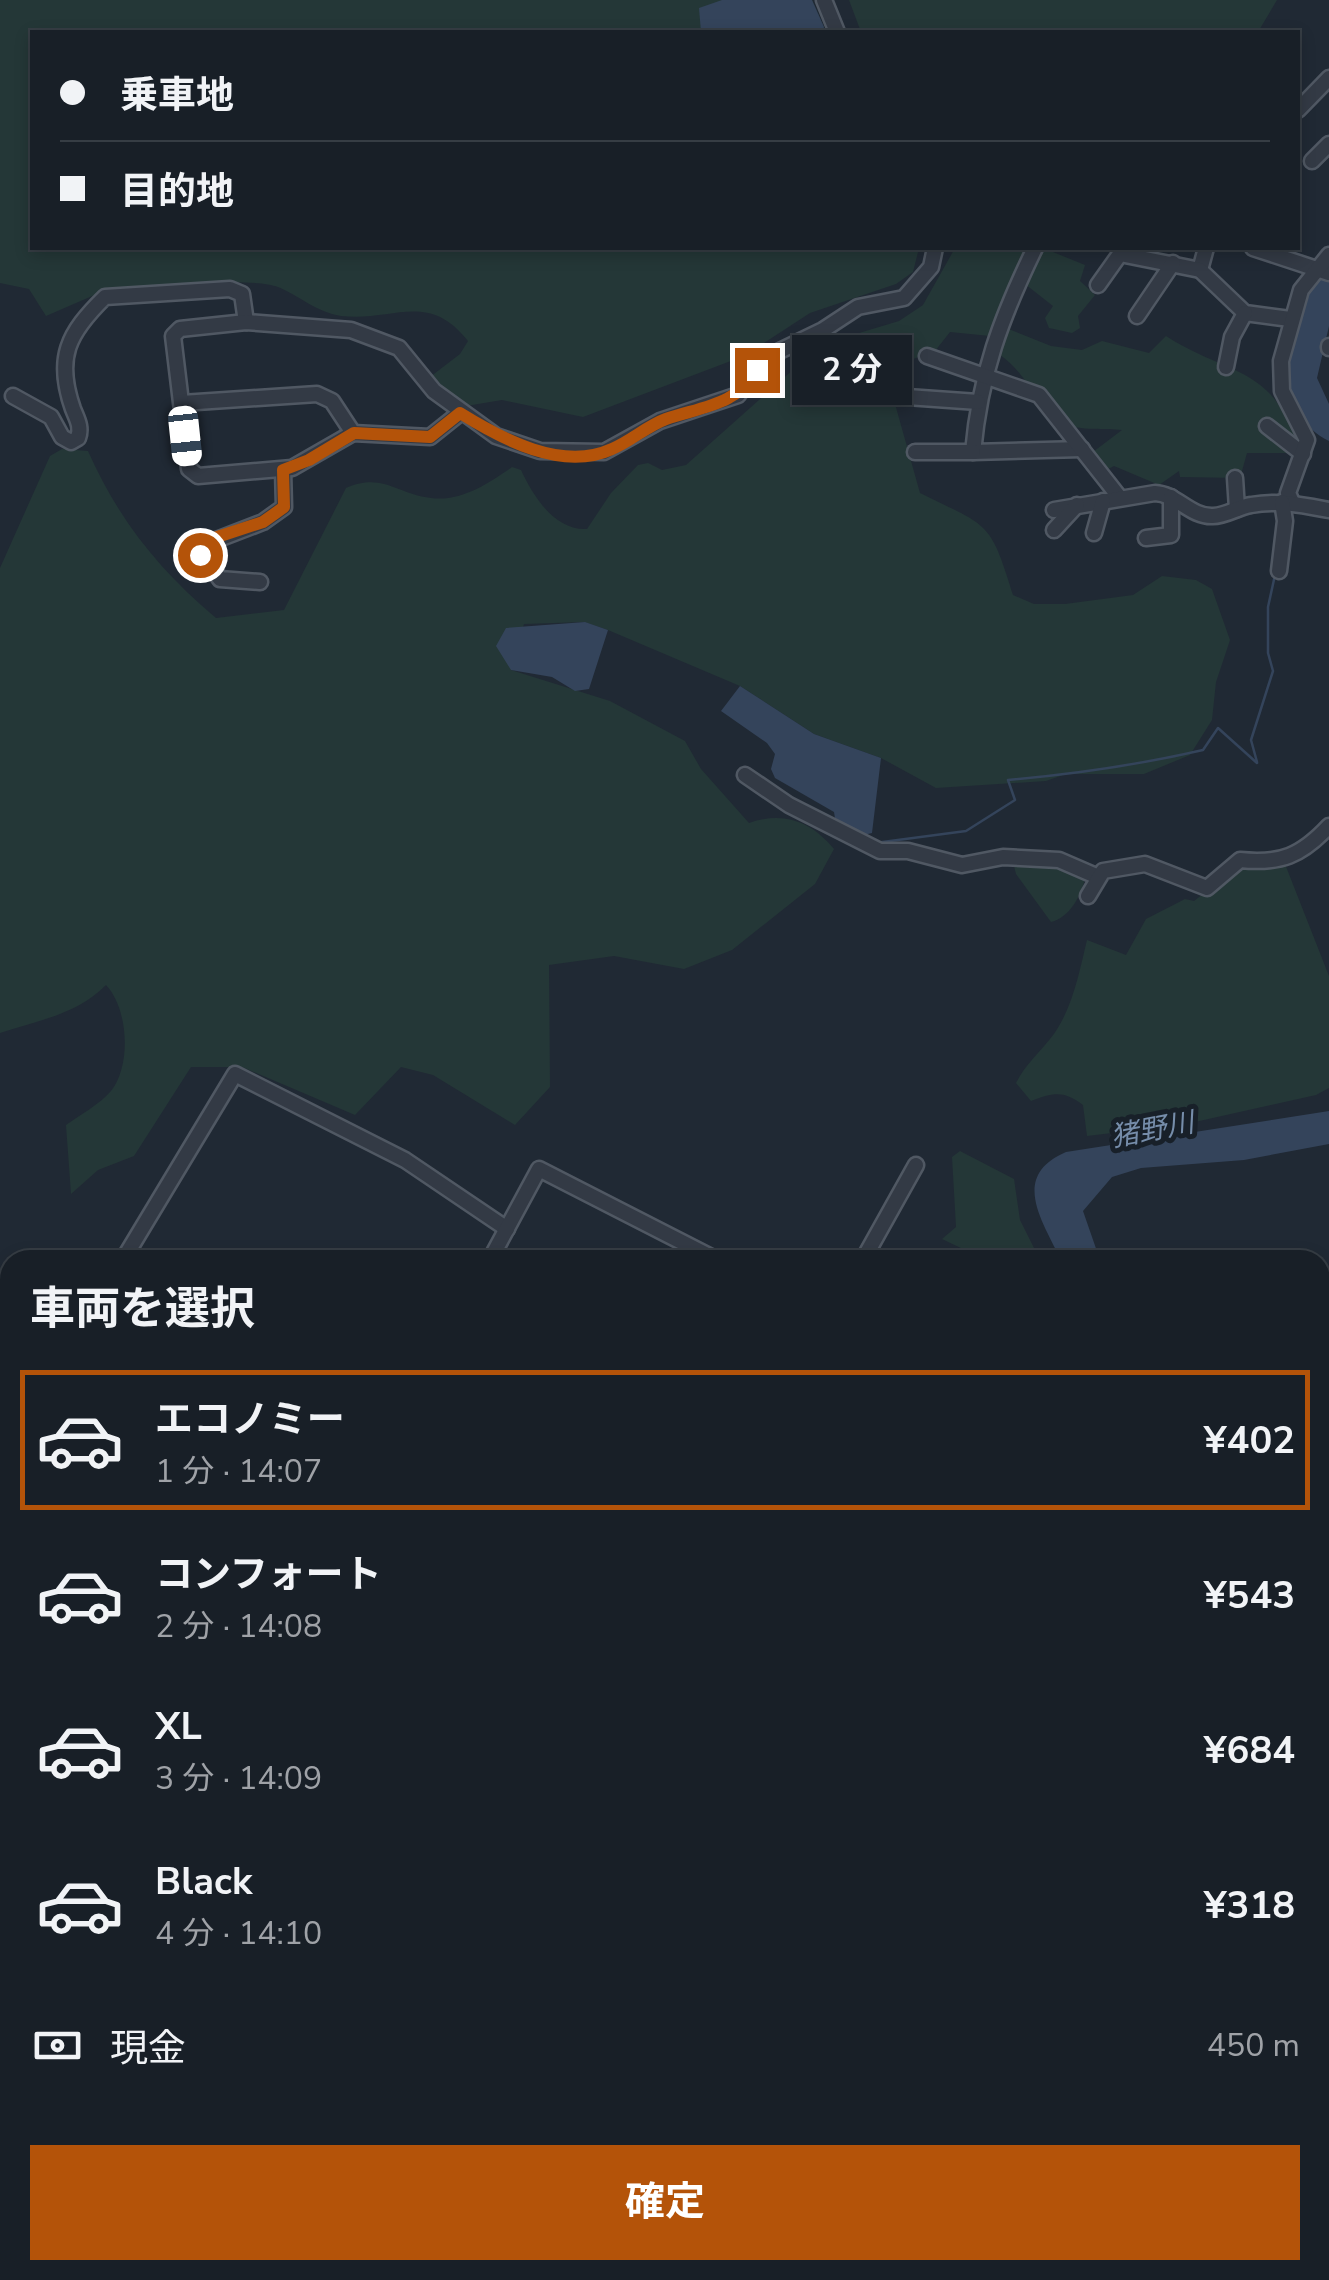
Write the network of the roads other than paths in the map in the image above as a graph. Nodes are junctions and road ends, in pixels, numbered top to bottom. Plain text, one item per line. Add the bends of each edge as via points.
1 (824, 0) edge
2 (836, 30) edge
3 (1329, 78) edge
4 (1300, 108) edge
5 (1329, 144) edge
6 (1312, 161) dead end
7 (934, 250) edge
8 (1034, 250) edge
9 (1205, 250) edge
10 (1274, 251) edge
11 (1329, 255) edge
12 (1173, 262) junction
13 (1200, 270) junction
14 (1323, 271) edge
15 (1098, 285) dead end
16 (1245, 312) junction
17 (1138, 316) dead end
18 (1290, 319) junction
19 (246, 322) junction
20 (927, 356) dead end
21 (1226, 367) dead end
22 (982, 374) junction
23 (13, 396) dead end
24 (893, 396) dead end
25 (978, 402) junction
26 (182, 403) junction
27 (460, 413) junction
28 (1267, 426) dead end
29 (354, 433) junction
30 (1082, 449) junction
31 (915, 452) dead end
32 (973, 452) junction
33 (1303, 454) junction
34 (283, 470) junction
35 (1235, 478) dead end
36 (1171, 497) junction
37 (1120, 498) junction
38 (1103, 501) junction
39 (1287, 502) junction
40 (1077, 504) junction
41 (1237, 508) junction
42 (1054, 510) dead end
43 (1329, 510) edge
44 (1054, 530) dead end
45 (1094, 533) dead end
46 (1146, 538) dead end
47 (1280, 571) dead end
48 (260, 582) dead end
49 (745, 775) dead end
50 (1329, 826) edge
51 (1096, 876) junction
52 (1088, 896) dead end
53 (916, 1165) dead end
54 (507, 1229) junction
55 (129, 1250) edge
56 (495, 1250) edge
57 (697, 1250) edge
58 (869, 1250) edge

1 - 2 street
3 - 4 street
5 - 6 street
7 - 27 street via 931,267 904,298 858,307 766,358 738,396 660,421 604,452 517,445
8 - 22 street
9 - 13 street
10 - 14 street
11 - 14 street
12 - 13 street
12 - 15 street via 1120,254
12 - 17 street
13 - 16 street
14 - 18 street via 1308,276
16 - 18 street
16 - 21 street
18 - 33 street via 1282,391 1306,433
19 - 23 street via 242,294 230,289 105,297 78,323 64,362 78,438 62,437 52,417
19 - 26 street via 180,329 174,336
19 - 27 street via 351,330 382,340 410,358
20 - 22 street
22 - 25 street
22 - 30 street via 1039,394
24 - 25 street
25 - 32 street
26 - 29 street via 318,394 339,409
26 - 34 street via 189,469 198,476
27 - 29 street via 430,437
28 - 33 street
29 - 34 street
30 - 32 street
30 - 37 street
31 - 32 street
33 - 39 street
34 - 48 street via 284,507 198,548 220,580
35 - 41 street
36 - 37 street
36 - 41 street via 1197,514
36 - 46 street via 1171,535
37 - 38 street
38 - 40 street
38 - 45 street
39 - 41 street
39 - 43 street
39 - 47 street
40 - 42 street
40 - 44 street
49 - 51 street via 880,851 962,865 1003,857 1059,860
50 - 51 street via 1299,854 1266,863 1240,860 1207,888 1144,864
51 - 52 street
53 - 58 street
54 - 55 street via 406,1160 234,1074
54 - 56 street
54 - 57 street via 539,1170

